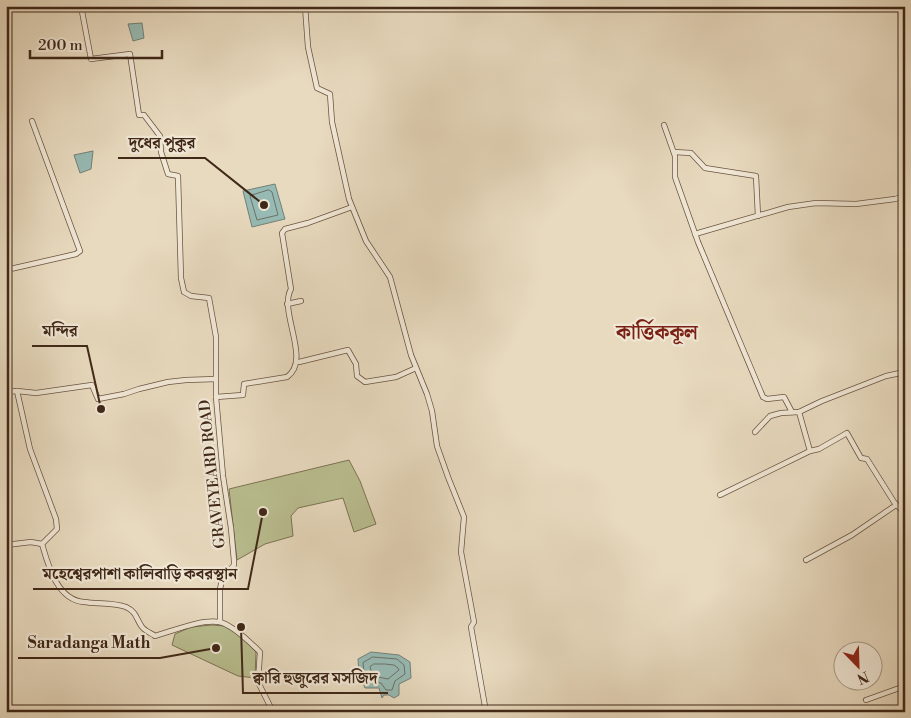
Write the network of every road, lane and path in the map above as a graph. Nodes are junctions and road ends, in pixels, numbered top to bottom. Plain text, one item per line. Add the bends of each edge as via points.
1 (81, 6) edge
2 (305, 6) edge
3 (32, 122) dead end
4 (664, 125) dead end
5 (674, 152) junction
6 (905, 196) edge
7 (352, 208) junction
8 (758, 216) junction
9 (695, 234) junction
10 (6, 270) edge
11 (301, 301) dead end
12 (287, 304) junction
13 (299, 362) dead end
14 (416, 368) junction
15 (905, 372) edge
16 (216, 379) junction
17 (17, 391) junction
18 (6, 392) edge
19 (216, 397) junction
20 (792, 412) junction
21 (799, 412) junction
22 (756, 432) dead end
23 (810, 451) junction
24 (720, 495) dead end
25 (896, 504) junction
26 (905, 514) edge
27 (42, 544) junction
28 (6, 545) edge
29 (806, 560) dead end
30 (220, 622) junction
31 (905, 686) edge
32 (866, 700) dead end
33 (272, 712) edge
34 (486, 712) edge

1 - 16 street, GRAVEYEARD ROAD via 91,59 130,54 139,115 144,115 160,136 168,174 178,176 182,285 184,292 191,296 209,298 216,337
2 - 7 street via 308,47 317,88 330,94 332,122
3 - 10 street via 80,251
4 - 5 street
5 - 8 street via 691,153 705,168 756,176
5 - 9 street via 675,177
6 - 8 street via 856,204 816,203
7 - 12 street via 284,229 282,239 291,289
7 - 14 street via 366,241 390,277
8 - 9 street
9 - 20 street via 763,397 784,397
11 - 12 street
12 - 19 street via 297,364 291,374 244,384 243,396
13 - 14 street via 348,350 356,364 357,376 365,382 396,377
14 - 34 street via 432,411 437,446 464,517 460,552 474,622 472,628
15 - 21 street via 822,400
16 - 17 street via 168,382 98,400 92,385 36,393
16 - 19 street, GRAVEYEARD ROAD
17 - 18 street
17 - 27 street via 30,448 56,519 57,530
19 - 30 street, GRAVEYEARD ROAD via 234,565 222,580
20 - 21 street
20 - 22 street via 770,416
21 - 23 street
23 - 24 street
23 - 25 street via 847,433 861,458 867,459
25 - 26 street
25 - 29 street via 852,535
27 - 28 street
27 - 30 street via 59,588 80,602 126,607 137,615 142,628 154,636 198,624
30 - 33 street via 247,639 260,652 258,682
31 - 32 street

